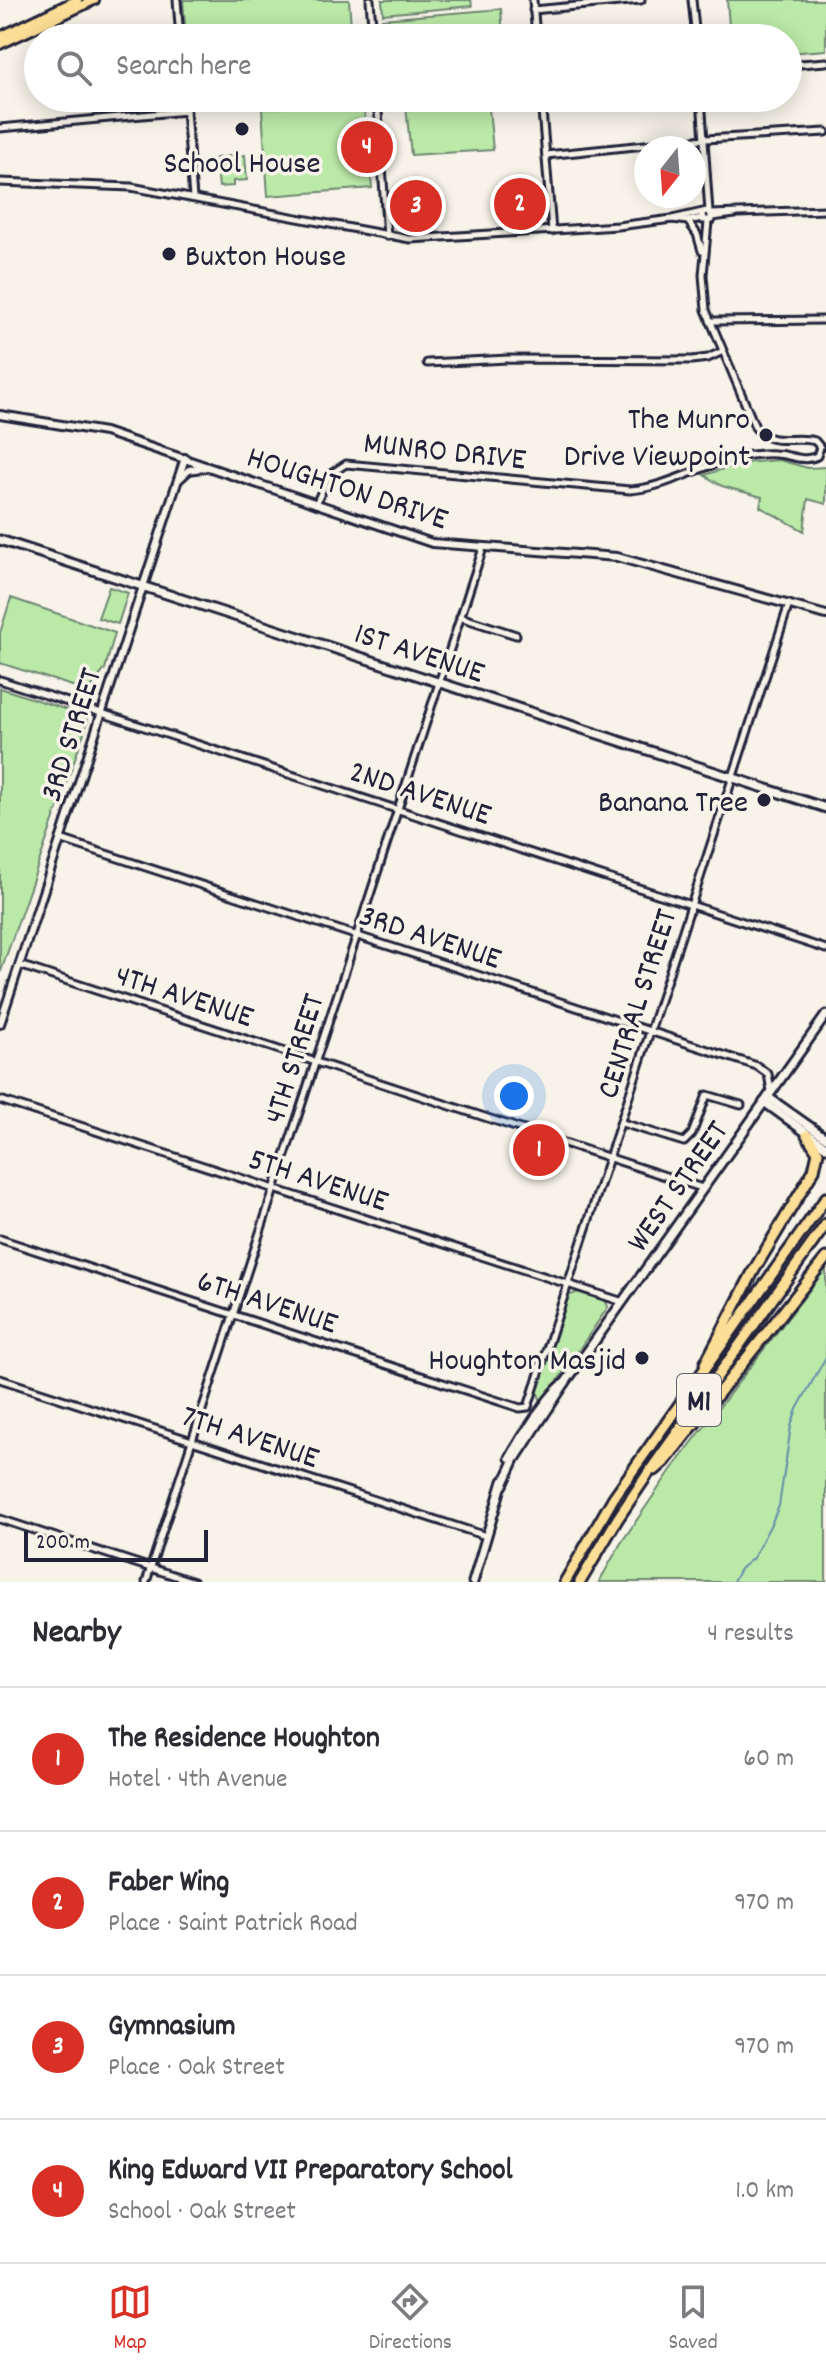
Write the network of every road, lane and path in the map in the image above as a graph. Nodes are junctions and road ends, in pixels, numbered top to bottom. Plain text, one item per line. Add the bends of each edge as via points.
1 (77, 0) edge
2 (94, 0) edge
3 (177, 0) edge
4 (370, 0) edge
5 (533, 0) edge
6 (641, 0) edge
7 (692, 0) edge
8 (533, 10) junction
9 (27, 24) edge
10 (43, 24) edge
11 (179, 24) edge
12 (372, 24) edge
13 (534, 24) edge
14 (695, 24) edge
15 (24, 25) edge
16 (24, 33) edge
17 (0, 37) edge
18 (0, 44) edge
19 (826, 62) edge
20 (802, 64) edge
21 (175, 112) edge
22 (186, 112) edge
23 (378, 112) edge
24 (542, 112) edge
25 (702, 112) edge
26 (0, 128) edge
27 (826, 132) edge
28 (705, 136) edge
29 (706, 139) edge
30 (634, 146) edge
31 (546, 155) junction
32 (706, 157) edge
33 (0, 182) edge
34 (193, 198) junction
35 (826, 210) edge
36 (707, 216) junction
37 (672, 219) junction
38 (688, 221) junction
39 (552, 231) junction
40 (387, 236) junction
41 (704, 260) junction
42 (826, 320) edge
43 (710, 321) junction
44 (723, 351) junction
45 (427, 363) dead end
46 (0, 415) edge
47 (185, 458) junction
48 (208, 466) junction
49 (176, 483) junction
50 (316, 504) junction
51 (0, 540) edge
52 (483, 548) junction
53 (142, 586) junction
54 (789, 604) junction
55 (826, 615) edge
56 (460, 617) junction
57 (516, 635) dead end
58 (0, 680) edge
59 (438, 682) junction
60 (101, 713) junction
61 (733, 778) junction
62 (826, 808) edge
63 (397, 810) junction
64 (60, 839) junction
65 (692, 904) junction
66 (356, 935) junction
67 (826, 949) edge
68 (19, 965) junction
69 (826, 1015) edge
70 (0, 1024) edge
71 (651, 1031) junction
72 (316, 1062) junction
73 (768, 1097) junction
74 (0, 1100) edge
75 (741, 1105) dead end
76 (622, 1123) junction
77 (807, 1135) junction
78 (826, 1138) edge
79 (826, 1147) edge
80 (609, 1157) junction
81 (826, 1157) edge
82 (275, 1188) junction
83 (702, 1188) junction
84 (826, 1198) edge
85 (826, 1224) edge
86 (0, 1239) edge
87 (826, 1258) edge
88 (752, 1274) junction
89 (569, 1284) junction
90 (623, 1302) junction
91 (234, 1315) junction
92 (702, 1375) junction
93 (0, 1379) edge
94 (520, 1408) joint
95 (193, 1441) junction
96 (649, 1472) junction
97 (0, 1519) edge
98 (487, 1537) junction
99 (150, 1568) junction
100 (146, 1582) edge
101 (194, 1582) edge
102 (473, 1582) edge
103 (565, 1582) edge
104 (580, 1582) edge

1 - 9 main road
2 - 10 main road
3 - 11 street
4 - 12 street
5 - 8 street
6 - 8 street
7 - 14 street
8 - 13 street
15 - 17 main road
16 - 18 main road
19 - 20 street
21 - 26 street
22 - 34 street
23 - 40 street
24 - 31 street
25 - 28 street
27 - 29 street
30 - 31 street
31 - 39 street
32 - 36 street
33 - 34 street via 119,186
34 - 40 street
35 - 36 street
36 - 37 street
36 - 38 street
36 - 41 street
37 - 38 street
37 - 39 street
38 - 41 street via 699,237
39 - 40 street via 423,240
41 - 43 street, MUNRO DRIVE via 703,293
42 - 43 street
43 - 44 street, MUNRO DRIVE
44 - 45 street via 692,360
44 - 50 street, MUNRO DRIVE via 759,433 773,439 812,440 820,447 817,456 744,456 661,485 630,490 346,464 329,475
46 - 47 street, HOUGHTON DRIVE via 105,432
47 - 48 street, HOUGHTON DRIVE
47 - 49 street, 3RD STREET
48 - 49 street via 189,470
48 - 50 street, HOUGHTON DRIVE
49 - 53 street, 3RD STREET
50 - 52 street, HOUGHTON DRIVE via 432,543
51 - 53 main road, 1ST AVENUE
52 - 54 street, HOUGHTON DRIVE via 621,558
52 - 56 street, 4TH STREET
53 - 59 main road, 1ST AVENUE
53 - 60 street, 3RD STREET
54 - 55 street, HOUGHTON DRIVE
54 - 61 street, CENTRAL STREET
56 - 57 street
56 - 59 street, 4TH STREET
58 - 60 street, 2ND AVENUE
59 - 61 main road, 1ST AVENUE
59 - 63 street, 4TH STREET
60 - 63 street, 2ND AVENUE
60 - 64 street, 3RD STREET
61 - 62 main road, 1ST AVENUE
61 - 65 street, CENTRAL STREET
63 - 65 street, 2ND AVENUE
63 - 66 street, 4TH STREET
64 - 66 street, 3RD AVENUE
64 - 68 street, 3RD STREET
65 - 67 street, 2ND AVENUE
65 - 71 street, CENTRAL STREET
66 - 71 street, 3RD AVENUE
66 - 72 street, 4TH STREET
68 - 70 street, 3RD STREET
68 - 72 street, 4TH AVENUE
69 - 73 main road, WEST STREET
71 - 73 street, 3RD AVENUE via 760,1068 769,1075
71 - 76 street, CENTRAL STREET
72 - 80 street, 4TH AVENUE
72 - 82 street, 4TH STREET
73 - 77 main road
73 - 78 main road
73 - 83 main road, WEST STREET
74 - 82 street, 5TH AVENUE
75 - 76 street via 707,1095 684,1142
76 - 80 street, CENTRAL STREET
77 - 79 main road
77 - 88 highway via 818,1152 814,1170
80 - 83 street, 4TH AVENUE
80 - 89 street, CENTRAL STREET
81 - 88 highway
82 - 89 street, 5TH AVENUE
82 - 91 street, 4TH STREET
83 - 90 main road, WEST STREET
84 - 92 highway, M1
85 - 96 highway, M1
86 - 91 street, 6TH AVENUE
87 - 96 highway via 664,1462
88 - 92 highway
89 - 90 street, 5TH AVENUE
89 - 94 street, CENTRAL STREET via 529,1405
90 - 98 main road, WEST STREET via 559,1386 507,1467
91 - 94 street, 6TH AVENUE
91 - 95 street, 4TH STREET
92 - 103 highway, M1 via 614,1497
93 - 95 street, 7TH AVENUE
95 - 98 street, 7TH AVENUE
95 - 99 street, 4TH STREET
96 - 104 highway, M1
97 - 99 street
98 - 102 main road
99 - 100 street, 4TH STREET
99 - 101 street

